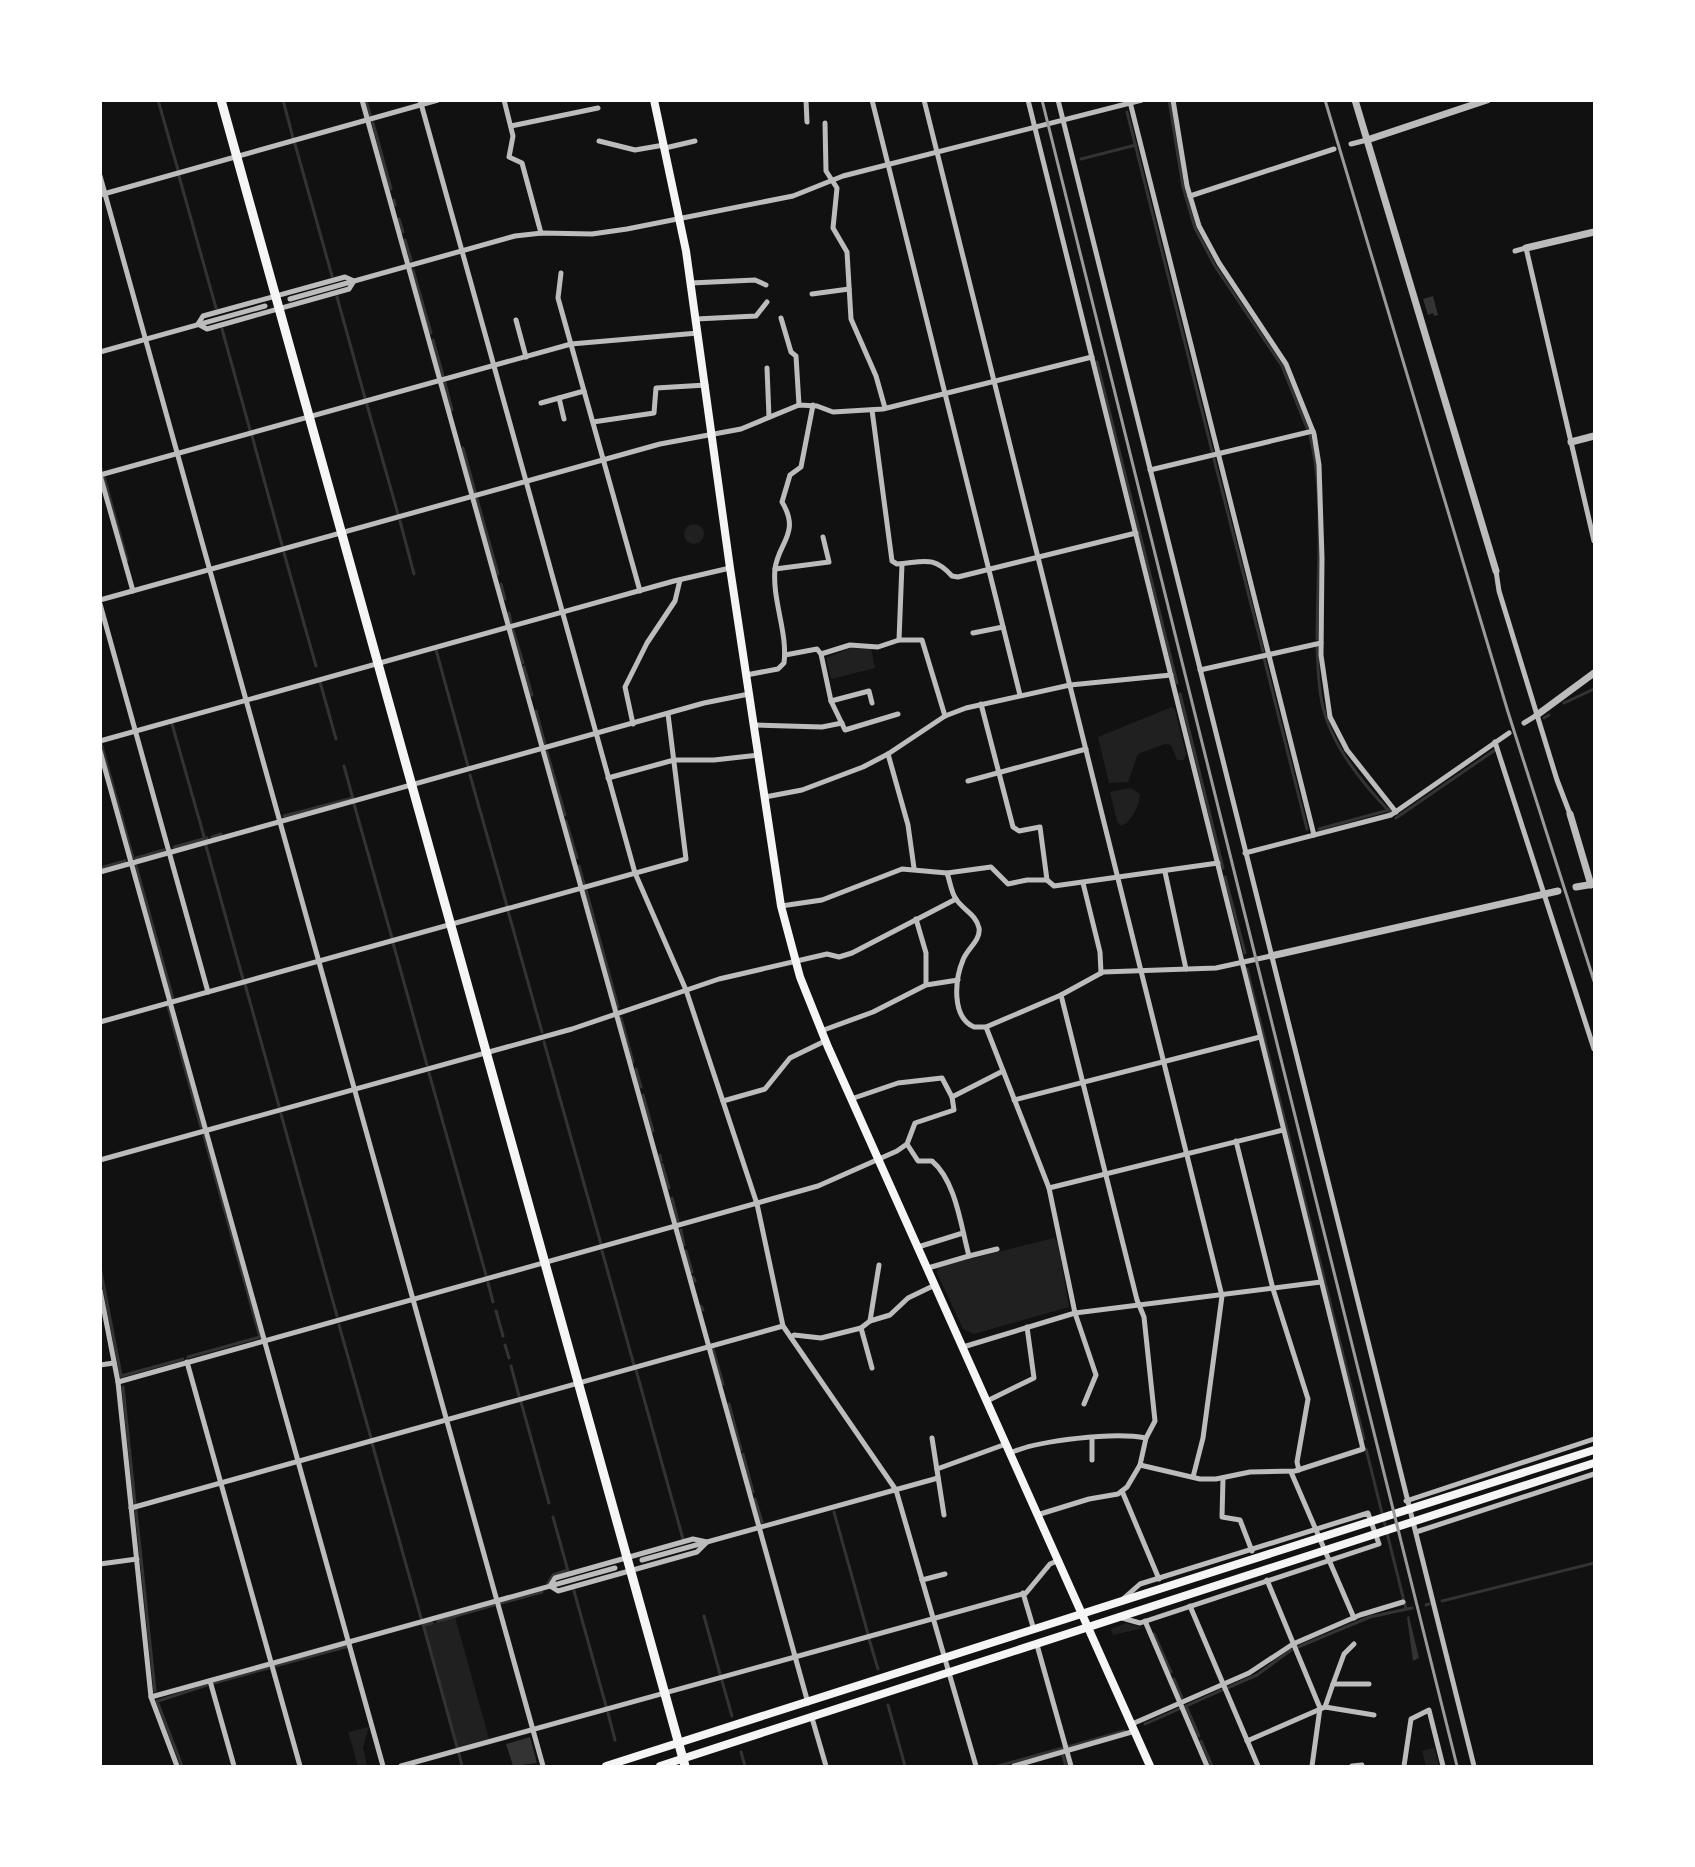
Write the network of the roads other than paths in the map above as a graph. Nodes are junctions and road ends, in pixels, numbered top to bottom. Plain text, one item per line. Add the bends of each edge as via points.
1 (221, 100) edge
2 (362, 100) edge
3 (438, 100) edge
4 (504, 100) edge
5 (654, 100) edge
6 (806, 100) edge
7 (872, 100) edge
8 (924, 100) edge
9 (1028, 100) edge
10 (1058, 100) edge
11 (1142, 100) edge
12 (1173, 100) edge
13 (1355, 100) edge
14 (1487, 100) edge
15 (1130, 102) edge
16 (421, 103) edge
17 (598, 108) dead end
18 (368, 120) junction
19 (1063, 121) junction
20 (807, 122) dead end
21 (825, 123) dead end
22 (511, 126) junction
23 (1035, 128) junction
24 (1367, 140) junction
25 (599, 141) dead end
26 (696, 141) dead end
27 (1351, 144) dead end
28 (664, 147) junction
29 (1334, 149) dead end
30 (937, 152) junction
31 (236, 157) junction
32 (888, 164) junction
33 (100, 177) edge
34 (832, 181) junction
35 (103, 194) edge
36 (1190, 196) junction
37 (680, 219) junction
38 (1594, 232) edge
39 (541, 233) junction
40 (1526, 248) junction
41 (462, 251) junction
42 (1515, 251) dead end
43 (408, 266) junction
44 (561, 273) dead end
45 (354, 281) junction
46 (691, 283) junction
47 (766, 285) dead end
48 (849, 289) junction
49 (812, 294) dead end
50 (275, 296) junction
51 (290, 299) dead end
52 (767, 302) dead end
53 (265, 306) dead end
54 (279, 309) junction
55 (782, 318) dead end
56 (696, 319) junction
57 (516, 320) dead end
58 (198, 324) junction
59 (698, 333) junction
60 (146, 339) junction
61 (571, 344) junction
62 (100, 352) edge
63 (526, 357) junction
64 (1092, 357) junction
65 (494, 366) junction
66 (767, 368) dead end
67 (440, 381) junction
68 (994, 381) junction
69 (706, 385) junction
70 (584, 391) junction
71 (945, 393) junction
72 (559, 399) junction
73 (541, 403) dead end
74 (799, 405) junction
75 (813, 405) junction
76 (885, 408) junction
77 (872, 410) junction
78 (309, 417) junction
79 (769, 417) junction
80 (564, 419) dead end
81 (593, 422) junction
82 (1313, 431) junction
83 (713, 435) junction
84 (1594, 436) edge
85 (1571, 442) junction
86 (178, 454) junction
87 (1218, 454) junction
88 (603, 460) junction
89 (1150, 470) junction
90 (526, 482) junction
91 (472, 496) junction
92 (341, 533) junction
93 (1136, 533) junction
94 (823, 537) dead end
95 (1594, 541) edge
96 (1038, 557) junction
97 (902, 564) junction
98 (729, 568) junction
99 (775, 568) junction
100 (210, 570) junction
101 (989, 570) junction
102 (1496, 571) joint
103 (680, 579) junction
104 (133, 591) junction
105 (640, 591) junction
106 (100, 602) edge
107 (562, 612) junction
108 (508, 627) junction
109 (1003, 627) junction
110 (973, 633) dead end
111 (900, 640) junction
112 (1321, 643) junction
113 (821, 654) junction
114 (1269, 654) junction
115 (785, 655) junction
116 (378, 664) junction
117 (1200, 670) junction
118 (1594, 674) edge
119 (746, 675) junction
120 (1172, 675) junction
121 (1070, 685) junction
122 (749, 694) junction
123 (1020, 695) junction
124 (246, 700) junction
125 (831, 701) junction
126 (872, 703) dead end
127 (981, 704) junction
128 (668, 714) junction
129 (898, 714) dead end
130 (1537, 715) junction
131 (945, 716) junction
132 (842, 723) junction
133 (1524, 723) dead end
134 (633, 724) junction
135 (754, 725) junction
136 (136, 731) junction
137 (1509, 733) dead end
138 (596, 734) junction
139 (100, 741) edge
140 (1495, 742) junction
141 (542, 749) junction
142 (1086, 749) junction
143 (100, 751) edge
144 (759, 754) junction
145 (888, 754) junction
146 (674, 760) junction
147 (1000, 772) junction
148 (608, 778) junction
149 (968, 781) dead end
150 (412, 786) junction
151 (765, 797) junction
152 (1396, 812) junction
153 (1570, 814) joint
154 (280, 822) junction
155 (1314, 835) junction
156 (170, 853) junction
157 (1245, 853) junction
158 (132, 863) junction
159 (1218, 863) junction
160 (914, 868) junction
161 (100, 872) edge
162 (1165, 872) junction
163 (635, 873) junction
164 (947, 873) junction
165 (1118, 879) junction
166 (1047, 880) junction
167 (1083, 883) junction
168 (1593, 884) edge
169 (1576, 887) dead end
170 (581, 888) junction
171 (1558, 891) dead end
172 (1543, 894) junction
173 (956, 899) junction
174 (781, 906) junction
175 (916, 919) junction
176 (450, 924) junction
177 (1271, 956) junction
178 (319, 961) junction
179 (795, 962) junction
180 (1243, 962) junction
181 (1186, 969) junction
182 (1141, 970) junction
183 (1101, 973) junction
184 (958, 980) junction
185 (926, 984) junction
186 (686, 990) junction
187 (208, 992) junction
188 (1061, 995) junction
189 (170, 1002) junction
190 (616, 1013) junction
191 (100, 1022) edge
192 (986, 1027) junction
193 (821, 1031) junction
194 (1260, 1037) junction
195 (825, 1041) junction
196 (1594, 1049) edge
197 (486, 1053) junction
198 (1164, 1062) junction
199 (1003, 1071) junction
200 (1083, 1082) junction
201 (354, 1089) junction
202 (952, 1097) junction
203 (851, 1099) junction
204 (1014, 1100) junction
205 (723, 1101) junction
206 (1283, 1130) junction
207 (206, 1131) junction
208 (1236, 1142) junction
209 (908, 1144) junction
210 (1187, 1154) junction
211 (100, 1160) edge
212 (879, 1161) junction
213 (1106, 1174) junction
214 (1049, 1188) junction
215 (757, 1204) junction
216 (675, 1227) junction
217 (963, 1233) junction
218 (918, 1247) junction
219 (997, 1249) dead end
220 (969, 1256) junction
221 (545, 1263) junction
222 (879, 1265) dead end
223 (928, 1268) junction
224 (1321, 1282) junction
225 (935, 1285) junction
226 (1273, 1289) junction
227 (100, 1290) edge
228 (1222, 1296) junction
229 (413, 1300) junction
230 (1140, 1306) junction
231 (1075, 1313) junction
232 (870, 1321) junction
233 (783, 1326) junction
234 (1027, 1327) junction
235 (861, 1328) junction
236 (791, 1337) junction
237 (265, 1341) junction
238 (709, 1347) junction
239 (963, 1347) junction
240 (187, 1362) junction
241 (114, 1363) junction
242 (100, 1365) edge
243 (872, 1368) dead end
244 (118, 1382) junction
245 (578, 1383) junction
246 (987, 1401) junction
247 (1084, 1404) dead end
248 (446, 1420) junction
249 (932, 1438) dead end
250 (1146, 1438) junction
251 (1092, 1439) junction
252 (1594, 1439) edge
253 (1006, 1444) junction
254 (1594, 1450) edge
255 (1010, 1453) junction
256 (1092, 1460) dead end
257 (298, 1461) junction
258 (1594, 1463) edge
259 (1140, 1465) junction
260 (937, 1469) junction
261 (1299, 1470) junction
262 (1291, 1472) junction
263 (1594, 1474) edge
264 (1193, 1477) junction
265 (938, 1478) junction
266 (1223, 1478) junction
267 (221, 1483) junction
268 (896, 1490) junction
269 (1122, 1491) junction
270 (1406, 1501) junction
271 (131, 1508) junction
272 (944, 1515) dead end
273 (1037, 1515) junction
274 (759, 1528) junction
275 (1315, 1530) junction
276 (1416, 1532) junction
277 (706, 1542) junction
278 (1252, 1551) junction
279 (627, 1558) junction
280 (136, 1559) junction
281 (642, 1560) dead end
282 (1328, 1560) junction
283 (1058, 1561) junction
284 (100, 1564) edge
285 (615, 1568) dead end
286 (630, 1570) junction
287 (945, 1574) dead end
288 (1159, 1578) junction
289 (922, 1580) junction
290 (1267, 1580) junction
291 (550, 1586) junction
292 (1023, 1593) junction
293 (497, 1601) junction
294 (1403, 1602) dead end
295 (1118, 1603) junction
296 (1190, 1606) junction
297 (1082, 1615) junction
298 (934, 1618) junction
299 (1122, 1618) junction
300 (1354, 1618) junction
301 (1145, 1621) junction
302 (1089, 1629) junction
303 (1034, 1630) junction
304 (348, 1642) junction
305 (1293, 1644) junction
306 (1354, 1644) dead end
307 (1037, 1645) junction
308 (795, 1657) junction
309 (946, 1659) junction
310 (271, 1664) junction
311 (950, 1673) junction
312 (210, 1681) junction
313 (1333, 1684) junction
314 (1369, 1684) dead end
315 (1223, 1685) junction
316 (665, 1693) junction
317 (151, 1697) junction
318 (808, 1703) junction
319 (1180, 1703) junction
320 (1322, 1708) junction
321 (1374, 1715) dead end
322 (812, 1718) junction
323 (1133, 1728) junction
324 (533, 1730) junction
325 (1247, 1741) junction
326 (679, 1745) junction
327 (1067, 1752) junction
328 (684, 1763) edge
329 (1362, 1765) dead end
330 (177, 1767) edge
331 (234, 1767) edge
332 (300, 1767) edge
333 (383, 1767) edge
334 (402, 1767) edge
335 (543, 1767) edge
336 (606, 1767) edge
337 (660, 1767) edge
338 (826, 1767) edge
339 (976, 1767) edge
340 (1014, 1767) edge
341 (1071, 1767) edge
342 (1150, 1767) edge
343 (1207, 1767) edge
344 (1258, 1767) edge
345 (1312, 1767) edge
346 (1352, 1767) edge
347 (1404, 1767) edge
348 (1443, 1767) edge
349 (1474, 1767) edge

1 - 31 highway
2 - 18 street
3 - 16 street
4 - 22 street
5 - 28 main road
6 - 20 street
7 - 32 street
8 - 30 street
9 - 23 street
10 - 19 street
11 - 15 street
12 - 36 street
13 - 24 street
14 - 24 street
15 - 19 street
15 - 87 street
16 - 18 street
16 - 41 street
17 - 22 street
18 - 31 street
18 - 43 street
19 - 23 street
19 - 89 street
21 - 34 street via 826,171
22 - 39 street via 509,158 522,163
23 - 30 street
23 - 64 street
24 - 27 street
24 - 102 street
25 - 28 street via 635,150
26 - 28 street
28 - 37 main road
29 - 36 street
30 - 32 street
30 - 68 street
31 - 35 street
31 - 50 highway
32 - 34 street
32 - 71 street
33 - 35 street
34 - 37 street via 793,196
34 - 48 street via 837,188 833,228 847,252
35 - 60 street
36 - 82 street via 1208,245 1286,364
37 - 39 street via 592,234
37 - 46 main road
38 - 40 street
39 - 41 street
40 - 42 street
40 - 85 street
41 - 43 street
41 - 65 street
43 - 45 street
43 - 67 street
44 - 61 street via 558,298
45 - 50 street via 345,277
45 - 51 street
45 - 54 street via 348,289
46 - 47 street via 755,280
46 - 56 main road
48 - 49 street
48 - 76 street via 851,319 876,376
50 - 54 highway
50 - 58 street via 203,316
52 - 56 street via 756,316
53 - 58 street
54 - 58 street via 207,329
54 - 78 highway
55 - 74 street via 790,352 796,356
56 - 59 main road
57 - 63 street
58 - 60 street
59 - 61 street
59 - 69 main road
60 - 62 street
60 - 86 street
61 - 63 street
61 - 70 street
63 - 65 street
64 - 68 street
64 - 93 street
65 - 67 street
65 - 90 street
66 - 79 street
67 - 78 street
67 - 91 street
68 - 71 street
68 - 96 street
69 - 81 street via 656,388 654,413
69 - 83 main road
70 - 72 street
70 - 81 street
71 - 76 street
71 - 101 street
72 - 73 street
72 - 80 street
74 - 75 street
74 - 79 street
75 - 77 street via 833,412
75 - 99 street via 801,467 790,475 782,502 787,512 788,533
76 - 77 street
77 - 97 street via 892,561
78 - 86 street
78 - 92 highway
79 - 83 street
81 - 88 street
82 - 87 street
82 - 112 street via 1319,465
83 - 88 street
83 - 98 main road
84 - 85 street
85 - 95 street
86 - 100 street
86 - 104 street via 100,475
87 - 89 street
87 - 114 street
88 - 90 street
88 - 105 street
89 - 117 street
90 - 91 street
90 - 107 street
91 - 92 street
91 - 108 street
92 - 100 street
92 - 116 highway
93 - 96 street
93 - 120 street
94 - 99 street via 829,562
96 - 101 street
96 - 121 street
97 - 101 street via 935,562 958,577
97 - 111 street
98 - 103 street
98 - 119 main road
99 - 115 street via 777,613
100 - 104 street
100 - 124 street
101 - 109 street
102 - 130 street
103 - 105 street
103 - 134 street via 675,601 647,643 625,687
104 - 106 street
105 - 107 street
106 - 136 street
107 - 108 street
107 - 138 street
108 - 116 street
108 - 141 street
109 - 110 street
109 - 123 street
111 - 113 street via 878,647 850,645
111 - 131 street via 922,640
112 - 114 street
112 - 152 street via 1324,692 1334,729
113 - 115 street via 817,649
113 - 125 street
114 - 117 street
114 - 155 street
115 - 119 street via 780,668
116 - 124 street
116 - 150 highway
117 - 157 street
118 - 130 street
119 - 122 main road
120 - 121 street
120 - 159 street
121 - 123 street
121 - 142 street
122 - 128 street
122 - 135 main road
123 - 127 street
124 - 136 street
124 - 154 street
125 - 126 street via 869,691
125 - 132 street
127 - 131 street
127 - 147 street
128 - 134 street
128 - 146 street
129 - 132 street via 845,729
130 - 133 street
130 - 153 street
131 - 145 street
132 - 135 street
134 - 138 street
135 - 144 main road
136 - 139 street
136 - 156 street
137 - 140 street
138 - 141 street
138 - 148 street
140 - 152 street
140 - 172 street
141 - 150 street
141 - 170 street
142 - 147 street
142 - 165 street
143 - 158 street
144 - 146 street
144 - 151 main road
145 - 151 street via 824,783
145 - 160 street via 908,825
146 - 148 street
146 - 163 street via 687,859
147 - 149 street
147 - 166 street via 1013,827 1019,831 1040,827
148 - 163 street
150 - 154 street
150 - 176 highway
151 - 174 main road
152 - 155 street
153 - 168 street
154 - 156 street
154 - 178 street
155 - 157 street
156 - 158 street
156 - 187 street
157 - 177 street
158 - 161 street
158 - 189 street
159 - 162 street
159 - 180 street
160 - 164 street
160 - 174 street via 822,900
162 - 165 street
162 - 181 street
163 - 170 street
163 - 186 street
164 - 166 street via 991,867 1008,884
164 - 173 street
165 - 167 street
165 - 182 street
166 - 167 street via 1054,886
167 - 183 street via 1100,952
168 - 169 street
170 - 176 street
170 - 190 street
171 - 172 street
172 - 177 street
172 - 196 street
173 - 175 street
173 - 184 street via 975,917 980,932 962,962
174 - 179 main road
175 - 179 street via 852,953
175 - 185 street via 926,953
176 - 178 street
176 - 197 highway
177 - 180 street
177 - 270 street
178 - 187 street
178 - 201 street
179 - 186 street
179 - 193 main road
180 - 181 street
180 - 194 street
181 - 182 street
182 - 183 street
182 - 198 street
183 - 188 street
184 - 185 street
184 - 192 street via 957,998 965,1021 974,1027
185 - 193 street via 873,1012
186 - 190 street
186 - 205 street
187 - 189 street
188 - 192 street
188 - 200 street
189 - 191 street
189 - 207 street
190 - 197 street
190 - 216 street
192 - 199 street
193 - 195 main road
194 - 198 street
194 - 206 street
195 - 203 main road
195 - 205 street via 790,1058 765,1089
197 - 201 street
197 - 221 highway
198 - 200 street
198 - 210 street
199 - 202 street
199 - 204 street
200 - 204 street
200 - 213 street
201 - 207 street
201 - 229 street
202 - 203 street via 942,1078 898,1083
202 - 209 street via 954,1110 915,1123
203 - 212 main road
204 - 214 street
205 - 215 street
206 - 208 street
206 - 224 street
207 - 211 street
207 - 237 street
208 - 210 street
208 - 226 street
209 - 212 street
209 - 217 street via 918,1161 932,1161 938,1168 951,1191
210 - 213 street
210 - 228 street
212 - 215 street via 818,1186
212 - 218 main road
213 - 214 street
213 - 230 street
214 - 231 street
215 - 216 street
215 - 233 street
216 - 221 street
216 - 238 street
217 - 218 street
217 - 220 street
218 - 223 main road
219 - 220 street
220 - 223 street
221 - 229 street
221 - 245 highway
222 - 232 street
223 - 225 main road
224 - 226 street
224 - 261 street via 1363,1449
225 - 232 street via 909,1298 890,1315
225 - 239 main road
226 - 228 street
226 - 261 street via 1308,1399
227 - 241 street
228 - 230 street
228 - 264 street via 1204,1432
229 - 237 street
229 - 248 street
230 - 231 street
230 - 250 street via 1155,1421
231 - 234 street
231 - 247 street via 1096,1375
232 - 235 street
233 - 236 street
233 - 238 street
234 - 239 street
234 - 246 street via 1034,1378
235 - 236 street via 821,1338
235 - 243 street
236 - 268 street
237 - 240 street
237 - 257 street
238 - 245 street
238 - 274 street
239 - 246 main road
240 - 244 street
240 - 267 street
241 - 242 street
241 - 244 street
244 - 271 street
245 - 248 street
245 - 279 highway
246 - 253 main road
248 - 257 street
248 - 293 street
249 - 260 street
250 - 251 street via 1123,1434
250 - 259 street
251 - 255 street via 1033,1444
251 - 256 street
252 - 270 street
253 - 255 main road
253 - 260 street
254 - 295 main road
255 - 273 main road
257 - 267 street
257 - 304 street
258 - 299 main road
259 - 264 street
259 - 269 street
260 - 265 street
261 - 262 street
262 - 266 street via 1250,1472
262 - 275 street
263 - 276 street
264 - 266 street
265 - 268 street
265 - 272 street
266 - 278 street via 1222,1517 1240,1520
267 - 271 street
267 - 310 street
268 - 274 street
268 - 289 street
269 - 273 street
269 - 288 street
270 - 276 street
271 - 280 street
273 - 283 main road
274 - 277 street
274 - 308 street
275 - 278 street
275 - 282 street
275 - 282 street via 1368,1513 1379,1544
276 - 349 street
277 - 279 street via 693,1539
277 - 281 street
277 - 286 street via 697,1552
278 - 288 street
279 - 286 highway
279 - 291 street via 555,1578
280 - 284 street
280 - 317 street
282 - 290 street
282 - 300 street
283 - 292 street via 1050,1564
283 - 297 main road
285 - 291 street
286 - 291 street via 558,1591
286 - 316 highway
287 - 289 street
288 - 295 street via 1140,1584
289 - 298 street
290 - 296 street
290 - 305 street
291 - 293 street
292 - 298 street
292 - 303 street
293 - 304 street
293 - 324 street
294 - 300 street
295 - 297 main road
296 - 301 street
296 - 315 street
297 - 302 main road
297 - 303 main road
298 - 308 street
298 - 309 street
299 - 301 street
299 - 302 main road
300 - 305 street
301 - 319 street
302 - 307 main road
302 - 323 main road
303 - 309 main road
304 - 310 street
304 - 333 street
305 - 315 street via 1255,1670
305 - 320 street
306 - 313 street via 1344,1654
307 - 311 main road
307 - 327 street
308 - 316 street
308 - 318 street
309 - 311 street
309 - 318 main road
310 - 312 street
310 - 332 street
311 - 322 main road
311 - 339 street
312 - 317 street
312 - 331 street
313 - 314 street
313 - 320 street
315 - 319 street
315 - 325 street
316 - 324 street
316 - 326 highway
317 - 330 street
318 - 326 main road
319 - 323 street
319 - 343 street
320 - 321 street
320 - 325 street
320 - 345 street
322 - 328 main road
322 - 338 street
323 - 327 street
323 - 342 main road
324 - 334 street
324 - 335 street
325 - 344 street
326 - 328 highway
326 - 336 main road
327 - 340 street
327 - 341 street
328 - 337 main road
329 - 346 street
347 - 348 street via 1410,1719 1430,1710

